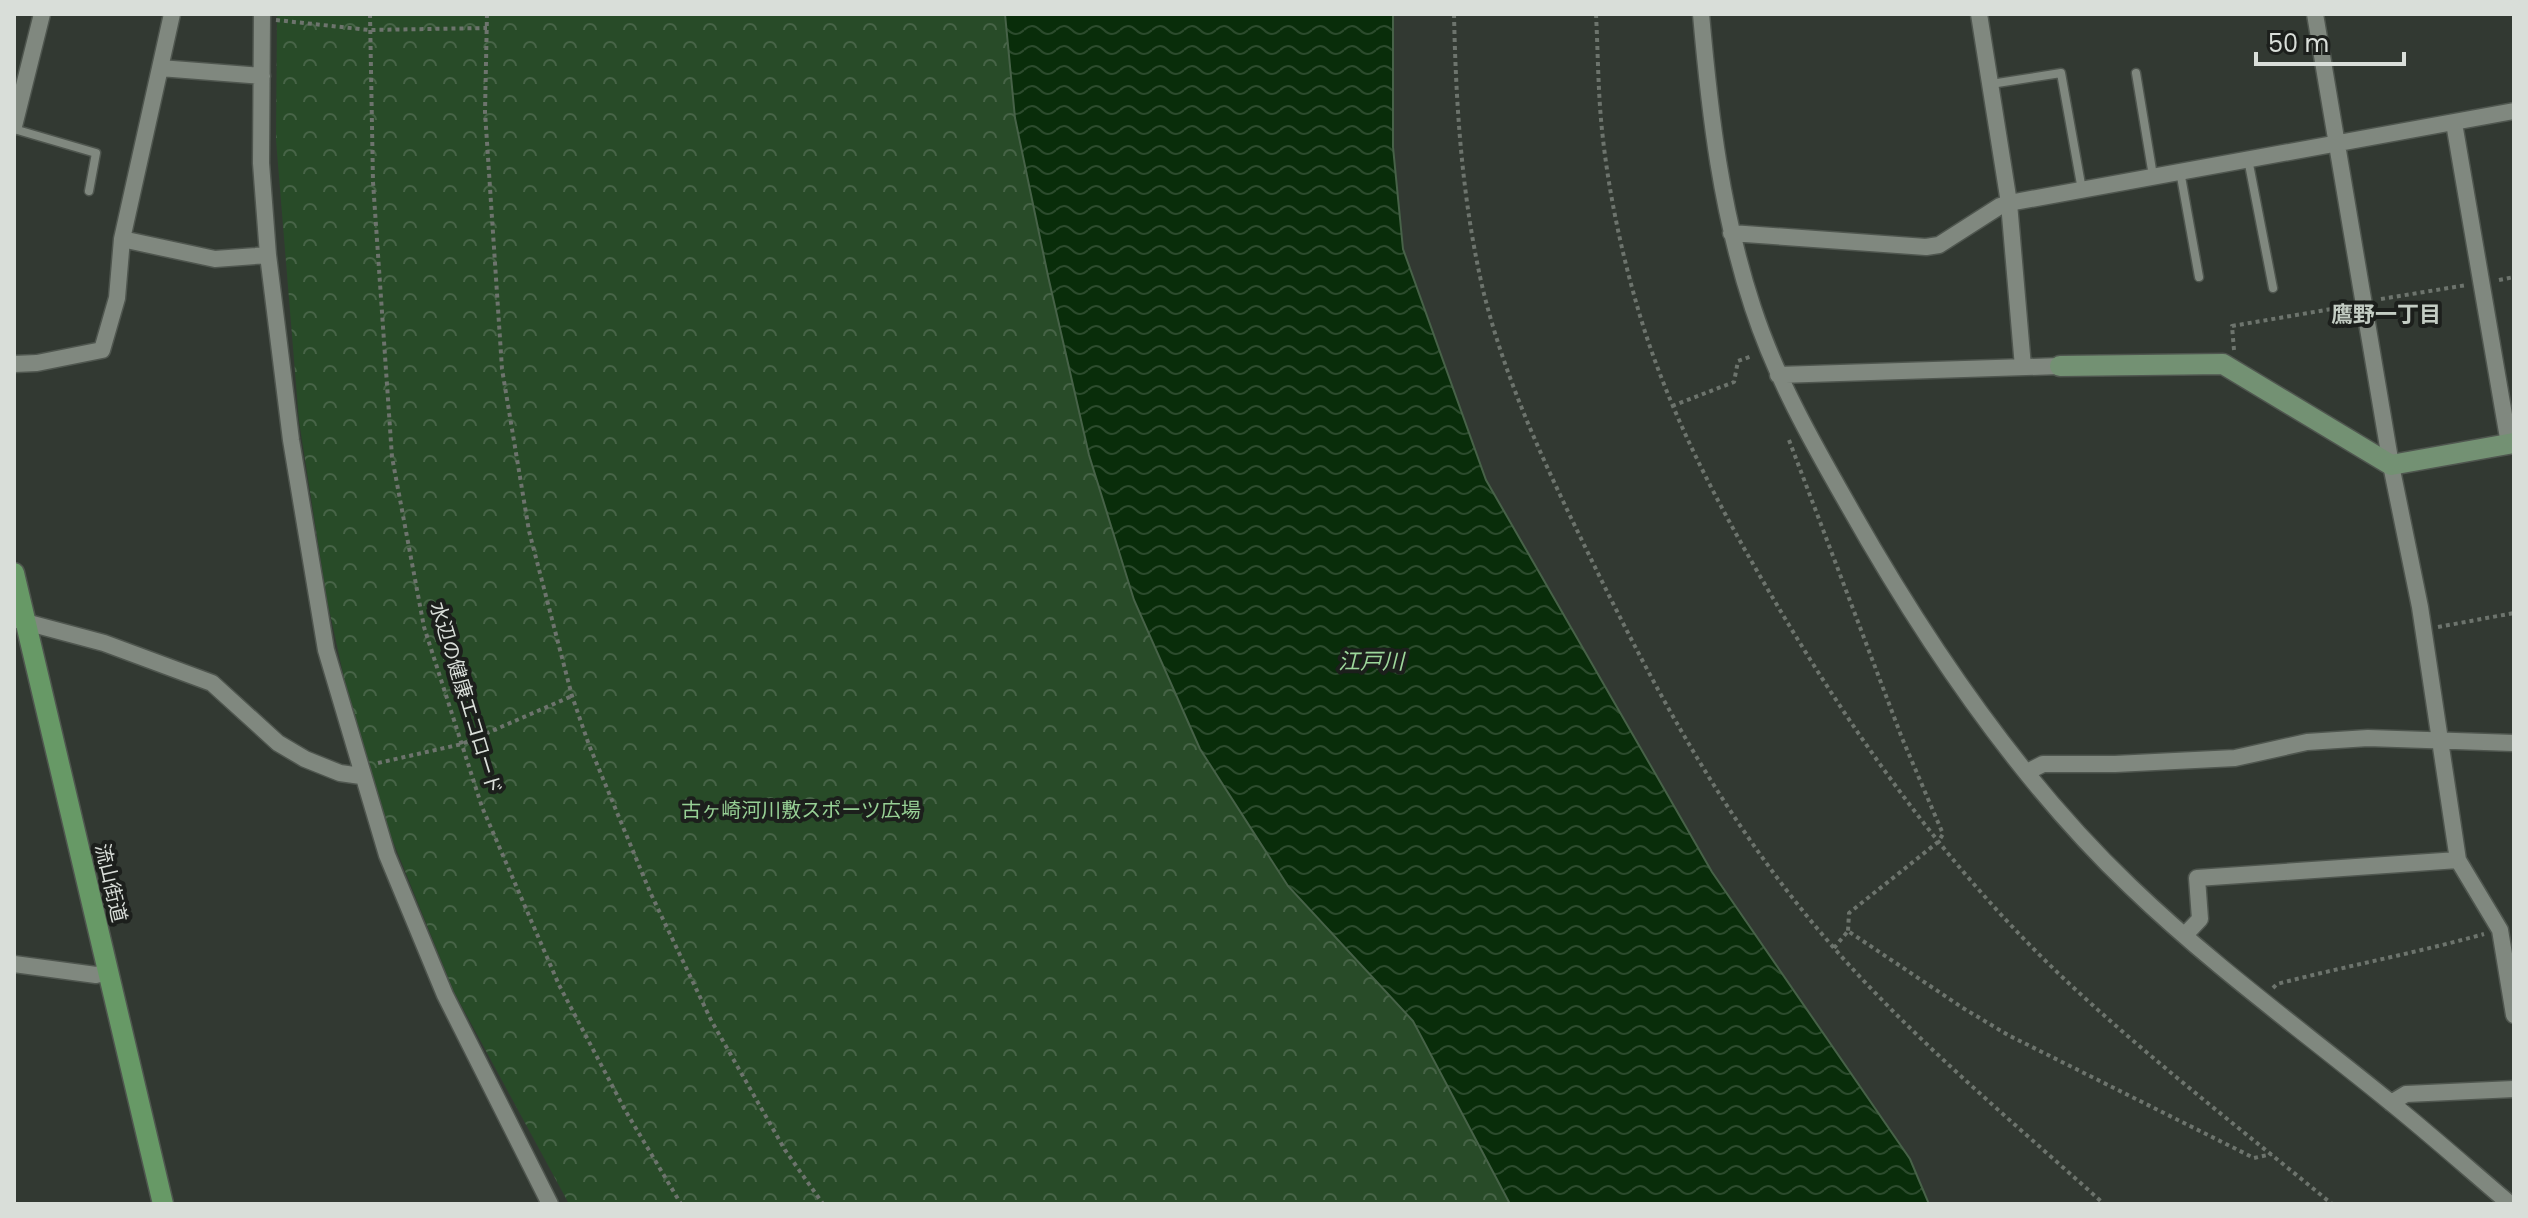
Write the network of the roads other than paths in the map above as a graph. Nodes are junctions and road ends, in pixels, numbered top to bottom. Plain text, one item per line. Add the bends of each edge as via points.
1 (42, 14) edge
2 (172, 14) edge
3 (1701, 14) edge
4 (1979, 14) edge
5 (2315, 14) edge
6 (262, 16) edge
7 (160, 68) junction
8 (2136, 73) dead end
9 (262, 76) junction
10 (1990, 84) junction
11 (2514, 111) edge
12 (2454, 123) junction
13 (14, 127) edge
14 (2337, 144) junction
15 (2248, 158) junction
16 (2180, 171) junction
17 (2153, 176) junction
18 (2082, 190) junction
19 (89, 191) dead end
20 (2009, 203) junction
21 (1731, 233) junction
22 (122, 239) junction
23 (268, 255) junction
24 (2199, 277) dead end
25 (2273, 288) dead end
26 (14, 364) edge
27 (2060, 366) joint
28 (2023, 367) junction
29 (1778, 375) junction
30 (2511, 444) edge
31 (2391, 465) junction
32 (14, 573) edge
33 (20, 620) edge
34 (2441, 741) junction
35 (2514, 743) edge
36 (2027, 772) junction
37 (361, 776) junction
38 (2458, 860) junction
39 (2185, 935) junction
40 (14, 964) edge
41 (108, 972) junction
42 (2514, 1015) edge
43 (2514, 1089) edge
44 (2391, 1103) junction
45 (163, 1204) edge
46 (550, 1204) edge
47 (2510, 1204) edge

1 - 13 street
2 - 7 street
3 - 21 street via 1713,139
4 - 10 street
5 - 14 street
6 - 9 street
7 - 9 street
7 - 22 street
8 - 17 lane
9 - 23 street
10 - 18 lane via 2061,73
10 - 20 street
11 - 12 street
12 - 14 street
12 - 30 street
13 - 19 lane via 96,153
14 - 15 street
14 - 31 street
15 - 16 street
15 - 25 lane
16 - 17 street
16 - 24 lane
17 - 18 street
18 - 20 street
20 - 21 street via 1939,245 1926,247
20 - 28 street
21 - 29 street
22 - 23 street via 215,259
22 - 26 street via 117,298 102,350
23 - 37 street via 291,440 326,650
27 - 28 street
27 - 31 street via 2223,364
28 - 29 street
29 - 36 street via 1906,604
30 - 31 street
31 - 34 street
32 - 33 main road, 流山街道
33 - 37 street via 104,643 212,683 278,743 340,773
33 - 41 main road, 流山街道
34 - 35 street
34 - 36 street via 2307,742 2235,758 2043,764
34 - 38 street
36 - 39 street via 2096,852
37 - 46 street via 387,855 445,995
38 - 39 street via 2197,878 2200,919
38 - 42 street via 2500,930
39 - 44 street
40 - 41 street via 96,975
41 - 45 main road, 流山街道
43 - 44 street via 2406,1094
44 - 47 street

